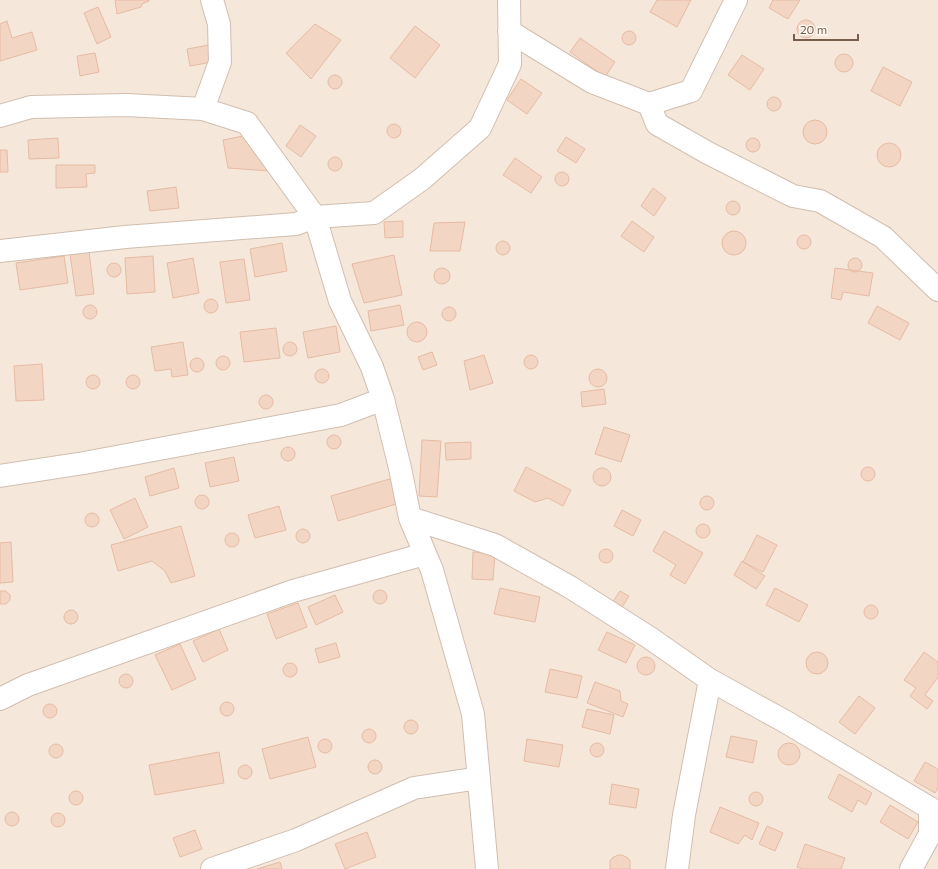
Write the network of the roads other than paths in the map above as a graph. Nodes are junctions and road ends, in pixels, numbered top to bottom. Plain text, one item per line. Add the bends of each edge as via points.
1 (212, 0) edge
2 (509, 0) edge
3 (736, 0) edge
4 (510, 31) junction
5 (649, 104) junction
6 (203, 109) junction
7 (0, 116) edge
8 (315, 217) junction
9 (0, 251) edge
10 (938, 290) edge
11 (383, 399) junction
12 (0, 476) edge
13 (410, 518) junction
14 (425, 554) junction
15 (710, 680) junction
16 (0, 699) edge
17 (479, 778) junction
18 (934, 810) edge
19 (212, 869) edge
20 (487, 869) edge
21 (677, 869) edge
22 (911, 869) edge

1 - 6 street via 219,24 220,62
2 - 4 street
3 - 5 street via 691,91
4 - 5 street via 592,82
4 - 8 street via 510,64 480,128 422,179 374,213
5 - 10 street via 657,124 793,196 820,201 883,236
6 - 7 street via 126,105 31,107
6 - 8 street via 246,123
8 - 9 street via 296,224 125,236
8 - 11 street via 340,301 372,367
11 - 12 street via 341,415
11 - 13 street
13 - 14 street
13 - 15 street via 495,545 570,587 637,629
14 - 16 street via 293,591 28,685
14 - 17 street via 432,570 473,714
15 - 18 street
15 - 21 street via 684,815
17 - 19 street via 414,788 296,840
17 - 20 street
18 - 22 street via 930,834

